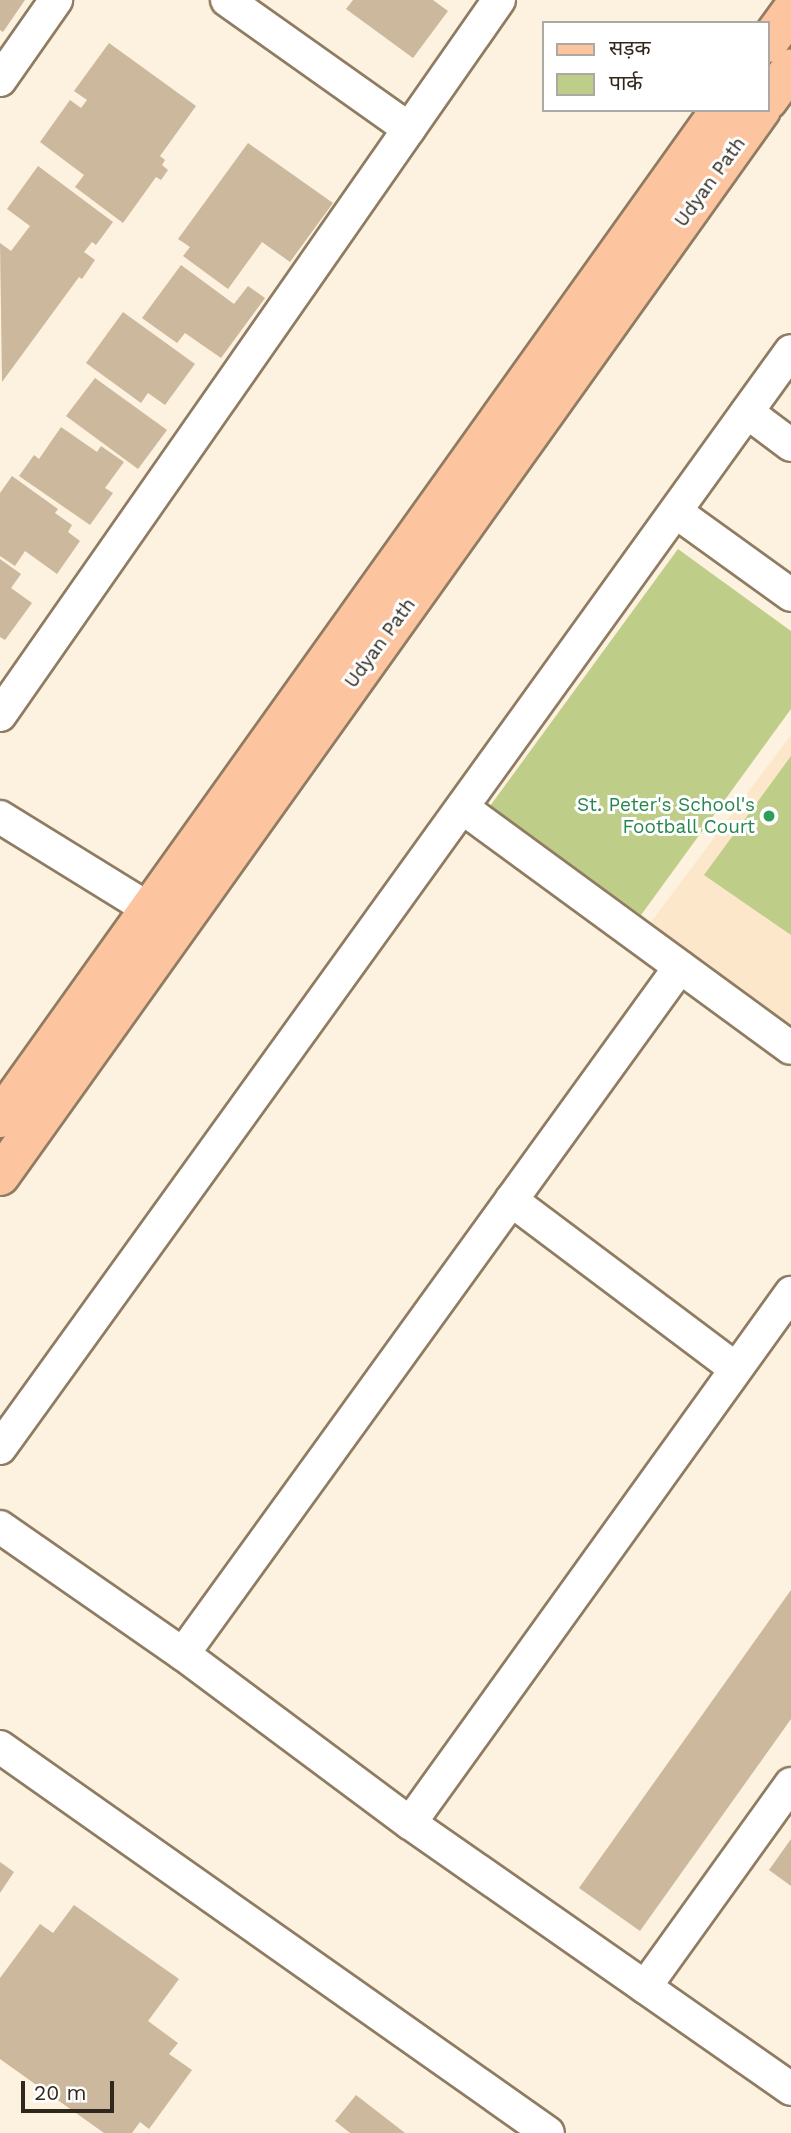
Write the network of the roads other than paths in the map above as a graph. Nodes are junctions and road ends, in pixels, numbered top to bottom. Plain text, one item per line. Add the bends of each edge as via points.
1 (56, 0) edge
2 (226, 0) edge
3 (499, 0) edge
4 (791, 11) edge
5 (770, 40) edge
6 (791, 68) edge
7 (0, 80) edge
8 (770, 97) edge
9 (719, 112) edge
10 (760, 112) edge
11 (409, 129) junction
12 (791, 351) edge
13 (747, 412) junction
14 (791, 444) edge
15 (676, 512) junction
16 (791, 595) edge
17 (3, 704) edge
18 (463, 808) junction
19 (0, 817) edge
20 (149, 909) junction
21 (680, 967) junction
22 (791, 1048) edge
23 (0, 1118) edge
24 (0, 1176) edge
25 (511, 1200) junction
26 (791, 1293) edge
27 (735, 1368) junction
28 (0, 1448) edge
29 (0, 1527) edge
30 (183, 1654) junction
31 (0, 1747) edge
32 (791, 1784) edge
33 (410, 1823) junction
34 (645, 1987) junction
35 (791, 2089) edge
36 (548, 2133) edge

1 - 7 street
2 - 11 street
3 - 11 street
4 - 5 main road
6 - 8 main road
9 - 20 main road, Udyan Path
10 - 24 main road, Udyan Path
11 - 17 street
12 - 13 street
13 - 14 street
13 - 15 street
15 - 16 street
15 - 18 street
18 - 21 street
18 - 28 street
19 - 20 street
20 - 23 main road, Udyan Path
21 - 22 street
21 - 25 street
25 - 27 street
25 - 30 street
26 - 27 street
27 - 33 street
29 - 30 street
30 - 33 street
31 - 36 street
32 - 34 street
33 - 34 street
34 - 35 street

